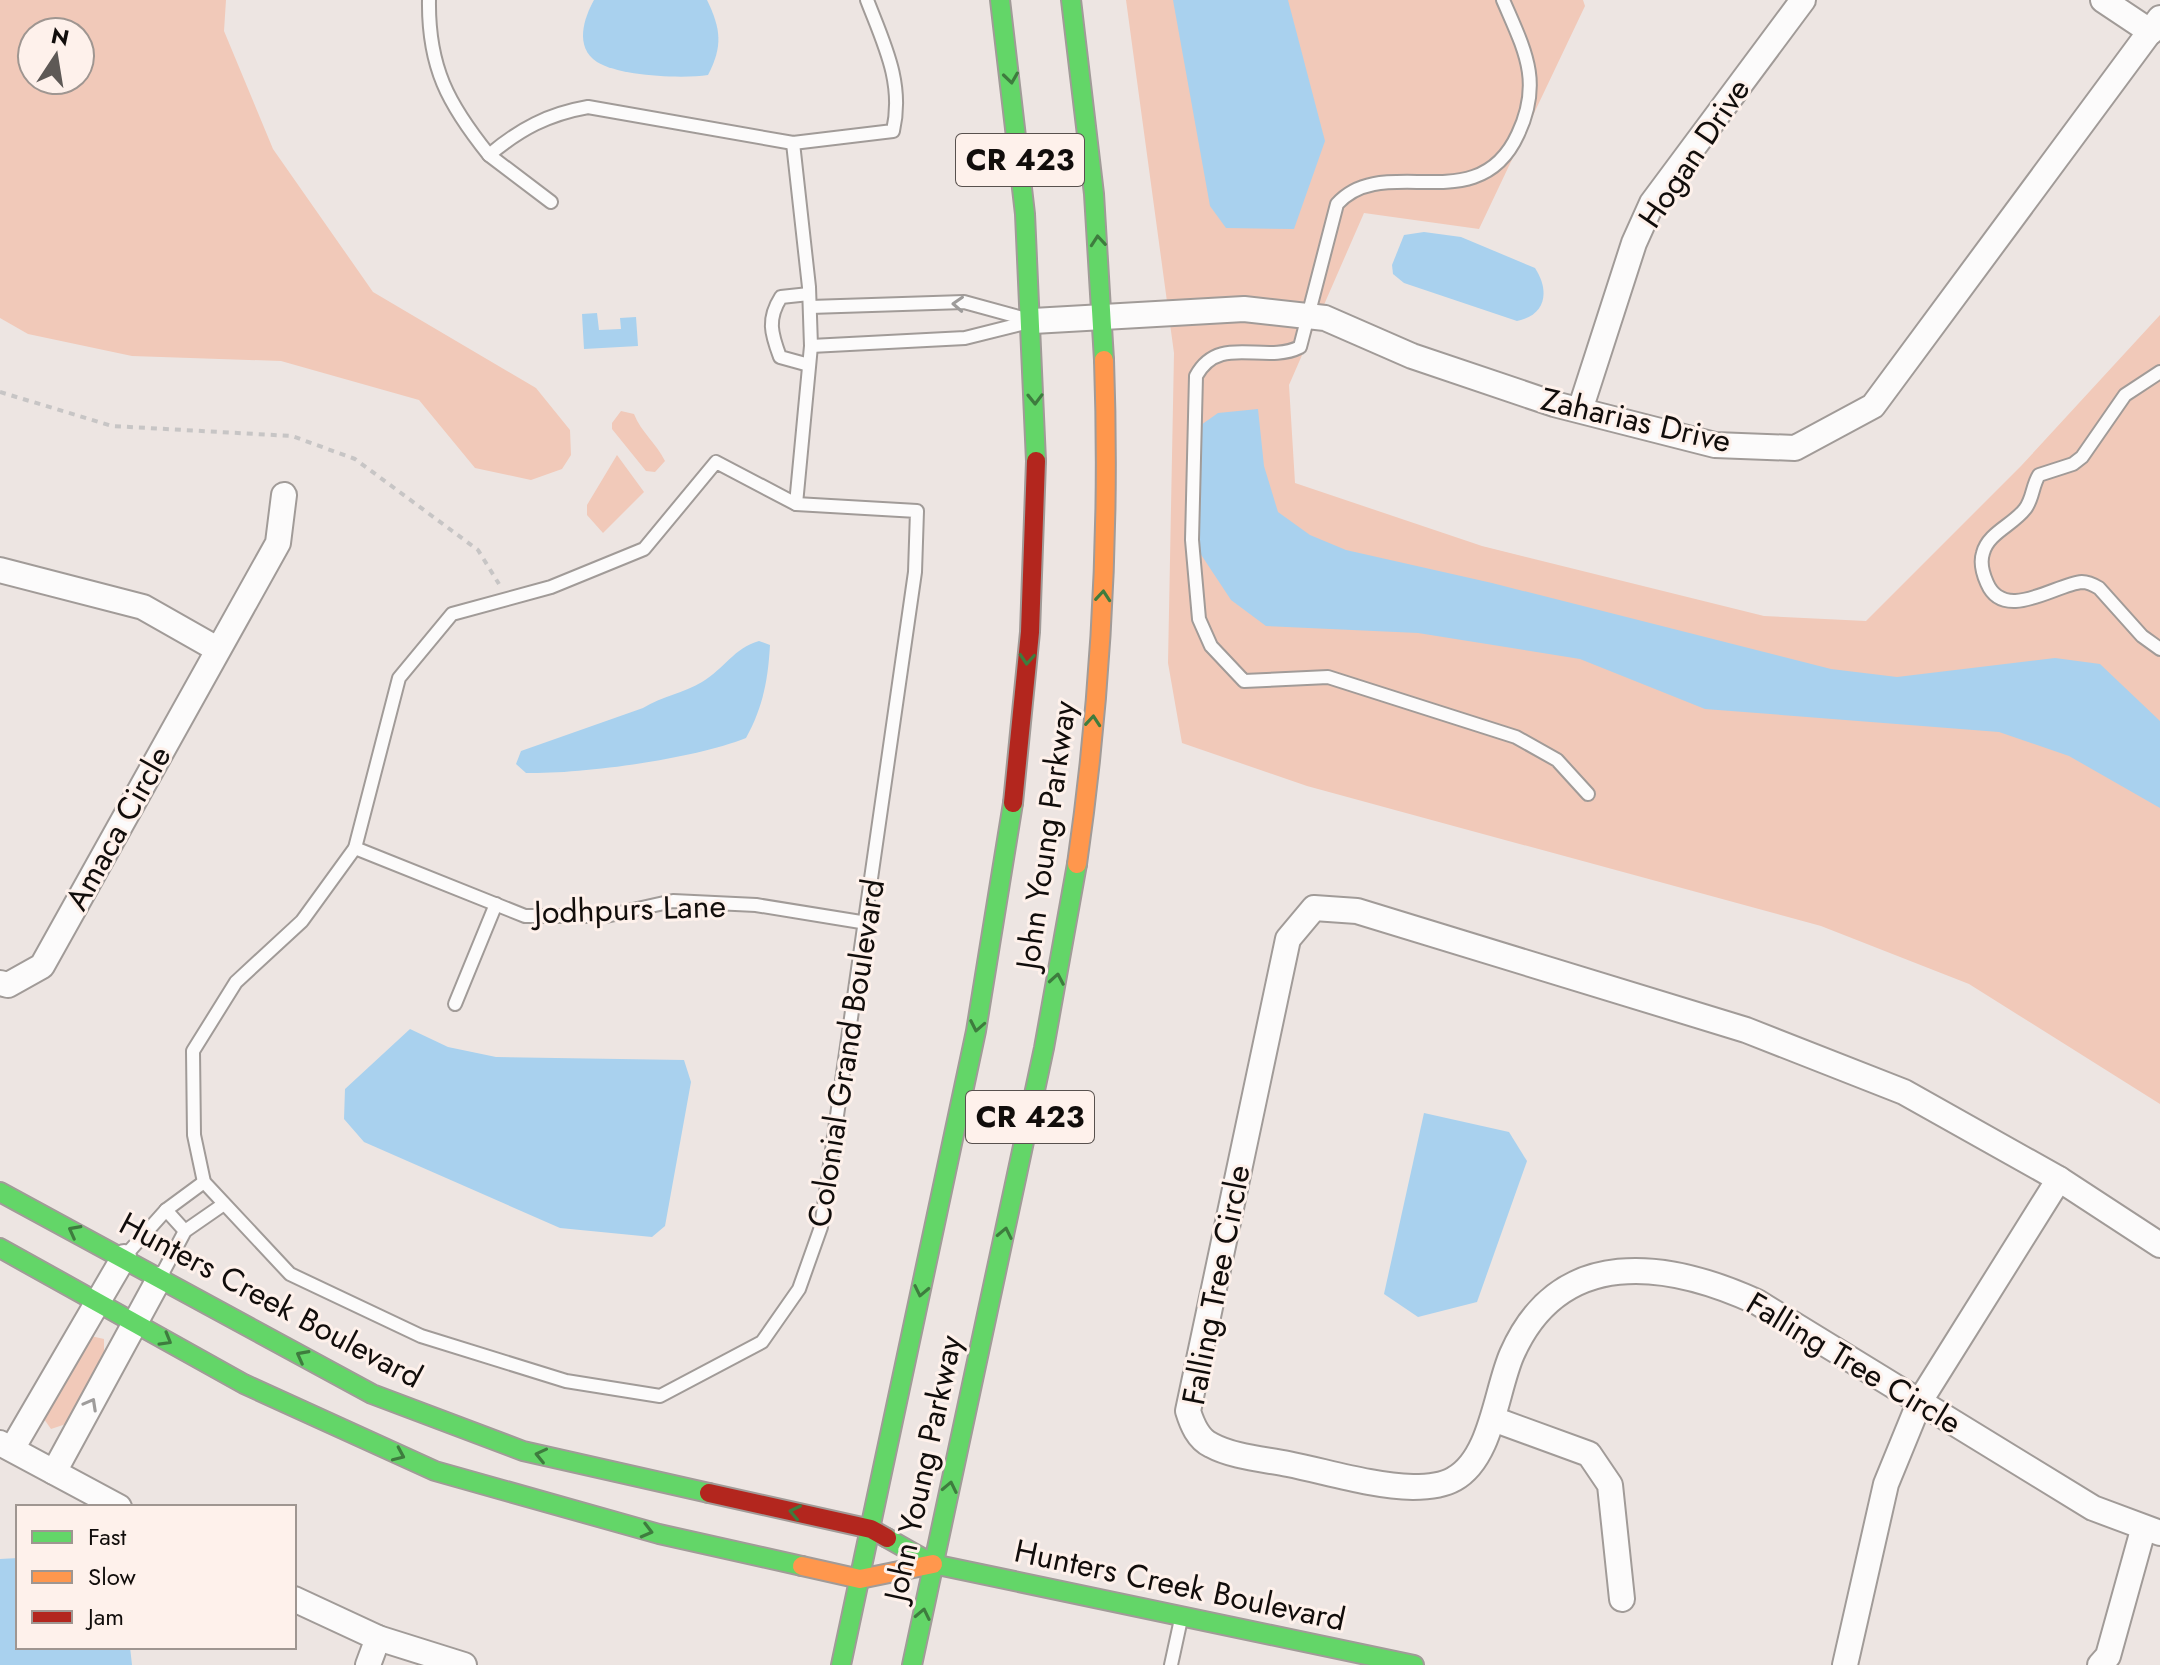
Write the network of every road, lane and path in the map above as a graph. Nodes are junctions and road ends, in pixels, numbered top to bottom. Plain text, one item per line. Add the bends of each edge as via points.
1 (429, 0) edge
2 (867, 0) edge
3 (1000, 0) edge
4 (1071, 0) edge
5 (1503, 0) edge
6 (1803, 0) edge
7 (2103, 0) edge
8 (2156, 25) edge
9 (793, 143) junction
10 (489, 155) junction
11 (551, 202) dead end
12 (810, 301) junction
13 (1310, 317) junction
14 (1104, 319) junction
15 (1033, 321) junction
16 (811, 346) junction
17 (809, 365) junction
18 (2160, 372) edge
19 (0, 392) edge
20 (1580, 410) junction
21 (284, 495) dead end
22 (796, 504) junction
23 (0, 570) edge
24 (506, 599) junction
25 (217, 649) junction
26 (2160, 649) edge
27 (1588, 794) dead end
28 (355, 848) junction
29 (496, 904) junction
30 (867, 923) junction
31 (0, 983) edge
32 (455, 1004) dead end
33 (2059, 1179) junction
34 (204, 1182) junction
35 (0, 1192) edge
36 (224, 1204) junction
37 (166, 1210) junction
38 (185, 1231) junction
39 (2160, 1245) edge
40 (0, 1248) edge
41 (124, 1257) junction
42 (159, 1279) junction
43 (96, 1300) junction
44 (136, 1322) junction
45 (1920, 1401) junction
46 (1493, 1419) junction
47 (6, 1446) edge
48 (54, 1472) junction
49 (115, 1505) edge
50 (871, 1529) junction
51 (2152, 1532) edge
52 (933, 1564) junction
53 (860, 1579) junction
54 (1622, 1599) dead end
55 (296, 1600) edge
56 (1182, 1616) junction
57 (378, 1638) junction
58 (1370, 1660) edge
59 (368, 1665) edge
60 (464, 1665) edge
61 (841, 1665) edge
62 (912, 1665) edge
63 (1171, 1665) edge
64 (1414, 1665) edge
65 (1845, 1665) edge
66 (2100, 1665) edge

1 - 10 lane via 428,39 442,85 459,119
2 - 9 lane via 897,78 893,131
3 -> 15 main road, John Young Parkway / CR 423 via 1016,115
14 -> 4 main road, John Young Parkway / CR 423
5 - 13 lane via 1531,66 1527,114 1517,137 1502,160 1469,178 1365,183 1348,192 1334,214
6 - 20 street, Hogan Drive via 1652,203
7 - 8 street, Zaharias Drive
8 - 20 street, Zaharias Drive via 1873,406 1795,448 1715,445
9 - 10 lane via 588,107 558,112 517,132
9 - 12 lane
10 - 11 lane
15 -> 12 lane via 964,302
12 - 16 lane
12 - 17 lane via 781,297 772,311 770,330 780,357
13 - 14 street, Zaharias Drive via 1244,309
13 - 20 street, Zaharias Drive
13 - 27 lane via 1300,347 1276,355 1216,354 1203,362 1196,376 1192,540 1199,619 1211,646 1244,681 1328,677 1516,737 1557,760
14 - 15 street, Zaharias Drive
52 -> 14 main road, John Young Parkway / CR 423 via 1046,1041 1088,779 1105,579
15 - 16 lane via 965,338
15 -> 50 main road, John Young Parkway / CR 423 via 1034,573 1010,830 976,1031
16 - 17 lane
17 - 22 lane
18 - 26 lane via 2125,395 2082,457 2039,475 2027,507 1982,554 1983,574 1999,595 2031,599 2091,583
19 - 24 path via 112,426 292,436 355,459 478,550
21 - 25 street, Amaca Circle via 278,543
22 - 24 lane, Colonial Grand Boulevard via 716,462 644,549 551,587
22 - 30 lane, Colonial Grand Boulevard via 917,511 915,572
23 - 25 street via 143,607
24 - 28 lane, Colonial Grand Boulevard via 452,614 399,678
25 - 31 street, Amaca Circle via 42,966 8,985
28 - 29 lane, Jodhpurs Lane
28 - 34 lane, Colonial Grand Boulevard via 302,921 236,982 193,1051 194,1135
29 - 30 lane, Jodhpurs Lane via 525,916 592,916 673,901 756,905
29 - 32 lane
30 - 36 lane, Colonial Grand Boulevard via 821,1227 799,1289 762,1342 660,1396 566,1381 421,1336 290,1274
33 - 39 street, Falling Tree Circle
33 - 45 street
33 - 46 street, Falling Tree Circle via 1904,1092 1746,1030 1357,911 1314,908 1288,939 1190,1396 1191,1421 1210,1445 1233,1453 1412,1487 1457,1478 1473,1460
34 - 36 lane, Colonial Grand Boulevard
34 - 37 lane
41 -> 35 main road, Hunters Creek Boulevard
36 - 38 lane
37 - 38 lane
37 - 41 lane
38 - 42 lane
40 - 43 main road, Hunters Creek Boulevard
41 - 42 main road, Hunters Creek Boulevard
41 - 43 street
42 - 44 street
50 -> 42 main road, Hunters Creek Boulevard via 523,1451 372,1394
43 - 44 main road, Hunters Creek Boulevard
43 - 47 street
48 -> 44 street
44 -> 53 main road, Hunters Creek Boulevard via 244,1384 435,1471 659,1534
45 - 46 street, Falling Tree Circle via 1757,1302 1703,1281 1636,1268 1581,1281 1536,1317 1512,1355
45 - 51 street, Falling Tree Circle via 2093,1508
45 - 65 street via 1886,1484
46 - 54 street via 1589,1454 1610,1485
47 - 48 street
48 - 49 street
50 - 52 main road, Hunters Creek Boulevard
50 - 53 main road, John Young Parkway / CR 423
51 - 66 street via 2108,1656
52 - 53 main road, Hunters Creek Boulevard
52 - 56 main road, Hunters Creek Boulevard
62 -> 52 main road, John Young Parkway / CR 423
53 - 61 main road, John Young Parkway / CR 423
55 - 57 street
56 - 58 main road, Hunters Creek Boulevard
56 - 63 lane
57 - 59 street
57 - 60 street
58 - 64 main road, Hunters Creek Boulevard

